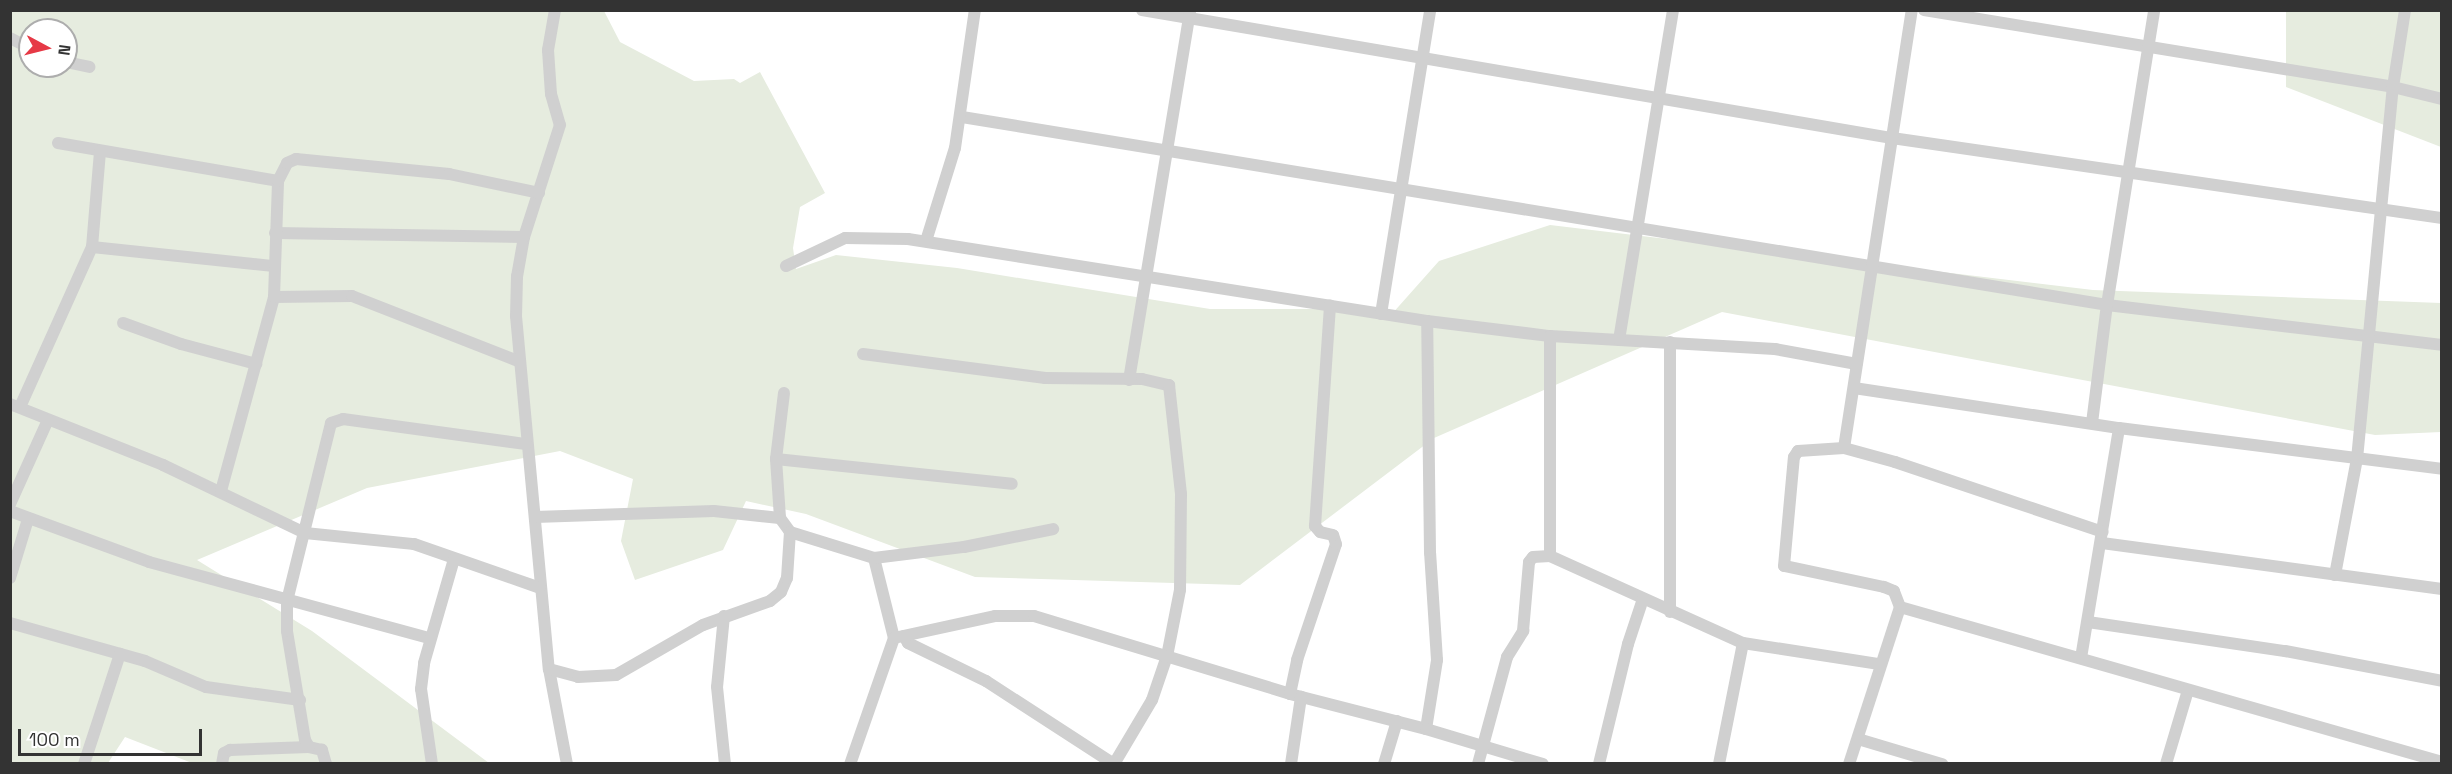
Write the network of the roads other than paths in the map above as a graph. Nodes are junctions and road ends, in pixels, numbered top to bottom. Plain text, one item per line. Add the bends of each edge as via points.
1 (555, 10) edge
2 (975, 10) edge
3 (1142, 10) edge
4 (1430, 10) edge
5 (1673, 10) edge
6 (1912, 10) edge
7 (1924, 10) edge
8 (2154, 10) edge
9 (2405, 10) edge
10 (1190, 14) edge
11 (2148, 49) junction
12 (1423, 60) junction
13 (78, 65) edge
14 (89, 67) dead end
15 (2393, 87) junction
16 (1659, 98) junction
17 (2442, 99) edge
18 (962, 117) junction
19 (1892, 138) junction
20 (58, 143) dead end
21 (1165, 150) junction
22 (100, 152) junction
23 (2130, 173) junction
24 (278, 181) junction
25 (1401, 187) junction
26 (539, 193) junction
27 (2380, 211) junction
28 (2442, 218) edge
29 (1636, 227) junction
30 (275, 233) junction
31 (524, 237) junction
32 (926, 241) junction
33 (92, 247) junction
34 (274, 266) junction
35 (786, 266) dead end
36 (1873, 266) junction
37 (1147, 276) junction
38 (274, 297) junction
39 (2106, 305) junction
40 (1330, 306) junction
41 (1381, 314) junction
42 (1427, 321) junction
43 (123, 323) dead end
44 (1550, 336) junction
45 (2369, 336) junction
46 (1619, 340) junction
47 (1670, 342) junction
48 (2442, 345) edge
49 (863, 354) dead end
50 (518, 361) junction
51 (256, 364) junction
52 (1857, 364) junction
53 (1129, 380) junction
54 (1854, 388) junction
55 (784, 393) dead end
56 (15, 406) edge
57 (48, 420) junction
58 (2092, 423) junction
59 (2119, 428) junction
60 (526, 444) junction
61 (1845, 448) junction
62 (776, 459) junction
63 (2357, 459) junction
64 (2442, 469) edge
65 (1012, 484) dead end
66 (222, 491) junction
67 (10, 504) edge
68 (10, 511) edge
69 (536, 518) junction
70 (780, 518) junction
71 (28, 519) junction
72 (1053, 529) dead end
73 (790, 532) junction
74 (305, 533) junction
75 (2102, 538) junction
76 (1550, 555) junction
77 (874, 558) junction
78 (454, 559) junction
79 (2335, 575) junction
80 (10, 578) edge
81 (540, 588) junction
82 (2442, 589) edge
83 (1643, 599) junction
84 (287, 601) junction
85 (1900, 607) junction
86 (1670, 612) junction
87 (724, 616) junction
88 (2088, 622) junction
89 (10, 623) edge
90 (899, 637) junction
91 (428, 638) junction
92 (1743, 643) junction
93 (120, 654) junction
94 (1167, 656) junction
95 (2081, 658) junction
96 (1880, 664) junction
97 (549, 669) junction
98 (2442, 681) edge
99 (2188, 690) junction
100 (1296, 696) junction
101 (300, 700) junction
102 (1397, 721) junction
103 (1426, 729) junction
104 (1858, 739) junction
105 (309, 747) junction
106 (1482, 748) junction
107 (2442, 762) edge
108 (84, 764) edge
109 (222, 764) edge
110 (326, 764) edge
111 (432, 764) edge
112 (567, 764) edge
113 (725, 764) edge
114 (850, 764) edge
115 (1114, 764) edge
116 (1291, 764) edge
117 (1384, 764) edge
118 (1478, 764) edge
119 (1543, 764) edge
120 (1599, 764) edge
121 (1719, 764) edge
122 (1849, 764) edge
123 (1942, 764) edge
124 (2166, 764) edge

1 - 26 street via 548,50 551,94 560,125
2 - 18 street
3 - 10 street
4 - 12 street
5 - 16 street
6 - 19 street
7 - 11 street
8 - 11 street
9 - 15 street
10 - 12 street
10 - 21 street
11 - 15 street
11 - 23 street
12 - 16 street
12 - 25 street
13 - 14 street
15 - 17 street
15 - 27 street
16 - 19 street
16 - 29 street
18 - 21 street
18 - 32 street via 943,196
19 - 23 street
19 - 36 street
20 - 22 street
21 - 25 street
21 - 37 street
22 - 24 street
22 - 33 street
23 - 27 street
23 - 39 street
24 - 26 street via 287,163 296,159 449,174
24 - 30 street
25 - 29 street
25 - 41 street
26 - 31 street
27 - 28 street
27 - 45 street
29 - 36 street
29 - 46 street
30 - 31 street
30 - 34 street
31 - 50 street via 517,276
32 - 35 street via 845,238
32 - 37 street
33 - 34 street
33 - 56 street
34 - 38 street
36 - 39 street
36 - 52 street
37 - 40 street
37 - 53 street
38 - 50 street via 352,296
38 - 51 street
39 - 45 street
39 - 58 street
40 - 41 street
40 - 100 street via 1315,525 1320,532 1333,535 1336,544 1297,660
41 - 42 street
42 - 44 street
42 - 103 street via 1430,553 1437,660
43 - 51 street
44 - 46 street
44 - 76 street
45 - 48 street
45 - 63 street
46 - 47 street
47 - 52 street via 1775,349
47 - 86 street
49 - 53 street via 1046,378
50 - 60 street
51 - 66 street
52 - 54 street
53 - 94 street via 1154,380 1168,385 1173,413 1182,494 1180,590
54 - 58 street
54 - 61 street
55 - 62 street
56 - 57 street
57 - 66 street
57 - 67 street
58 - 59 street
59 - 63 street
59 - 75 street
60 - 69 street
60 - 74 street via 335,418
61 - 75 street
61 - 85 street via 1804,449 1794,457 1784,566 1884,587 1894,591
62 - 65 street
62 - 70 street
63 - 64 street
63 - 79 street
66 - 74 street
68 - 71 street
69 - 70 street via 714,511
69 - 81 street
70 - 73 street
71 - 80 street
71 - 84 street via 149,562
72 - 77 street via 964,547
73 - 77 street
73 - 87 street via 787,578 781,592 758,606
74 - 78 street via 396,540
74 - 84 street
75 - 79 street
75 - 88 street
76 - 83 street
76 - 106 street via 1533,557 1529,562 1523,631 1507,657
77 - 90 street
78 - 81 street
78 - 91 street
79 - 82 street
81 - 97 street
83 - 86 street
83 - 120 street
84 - 91 street
84 - 101 street via 287,631
85 - 95 street
85 - 96 street
86 - 92 street
87 - 97 street via 616,675 578,676
87 - 113 street via 717,687
88 - 95 street
88 - 98 street via 2285,651
89 - 93 street
90 - 94 street via 960,622 1021,615
90 - 114 street
90 - 115 street via 986,681
91 - 111 street via 422,689
92 - 96 street
92 - 121 street
93 - 101 street via 206,687
93 - 108 street
94 - 100 street
94 - 115 street via 1152,700
95 - 99 street
96 - 104 street
97 - 112 street
99 - 107 street
99 - 124 street
100 - 102 street
100 - 116 street
101 - 105 street
102 - 103 street
102 - 117 street
103 - 106 street
104 - 122 street
104 - 123 street
105 - 109 street via 230,750 224,753
105 - 110 street via 322,750
106 - 118 street
106 - 119 street

